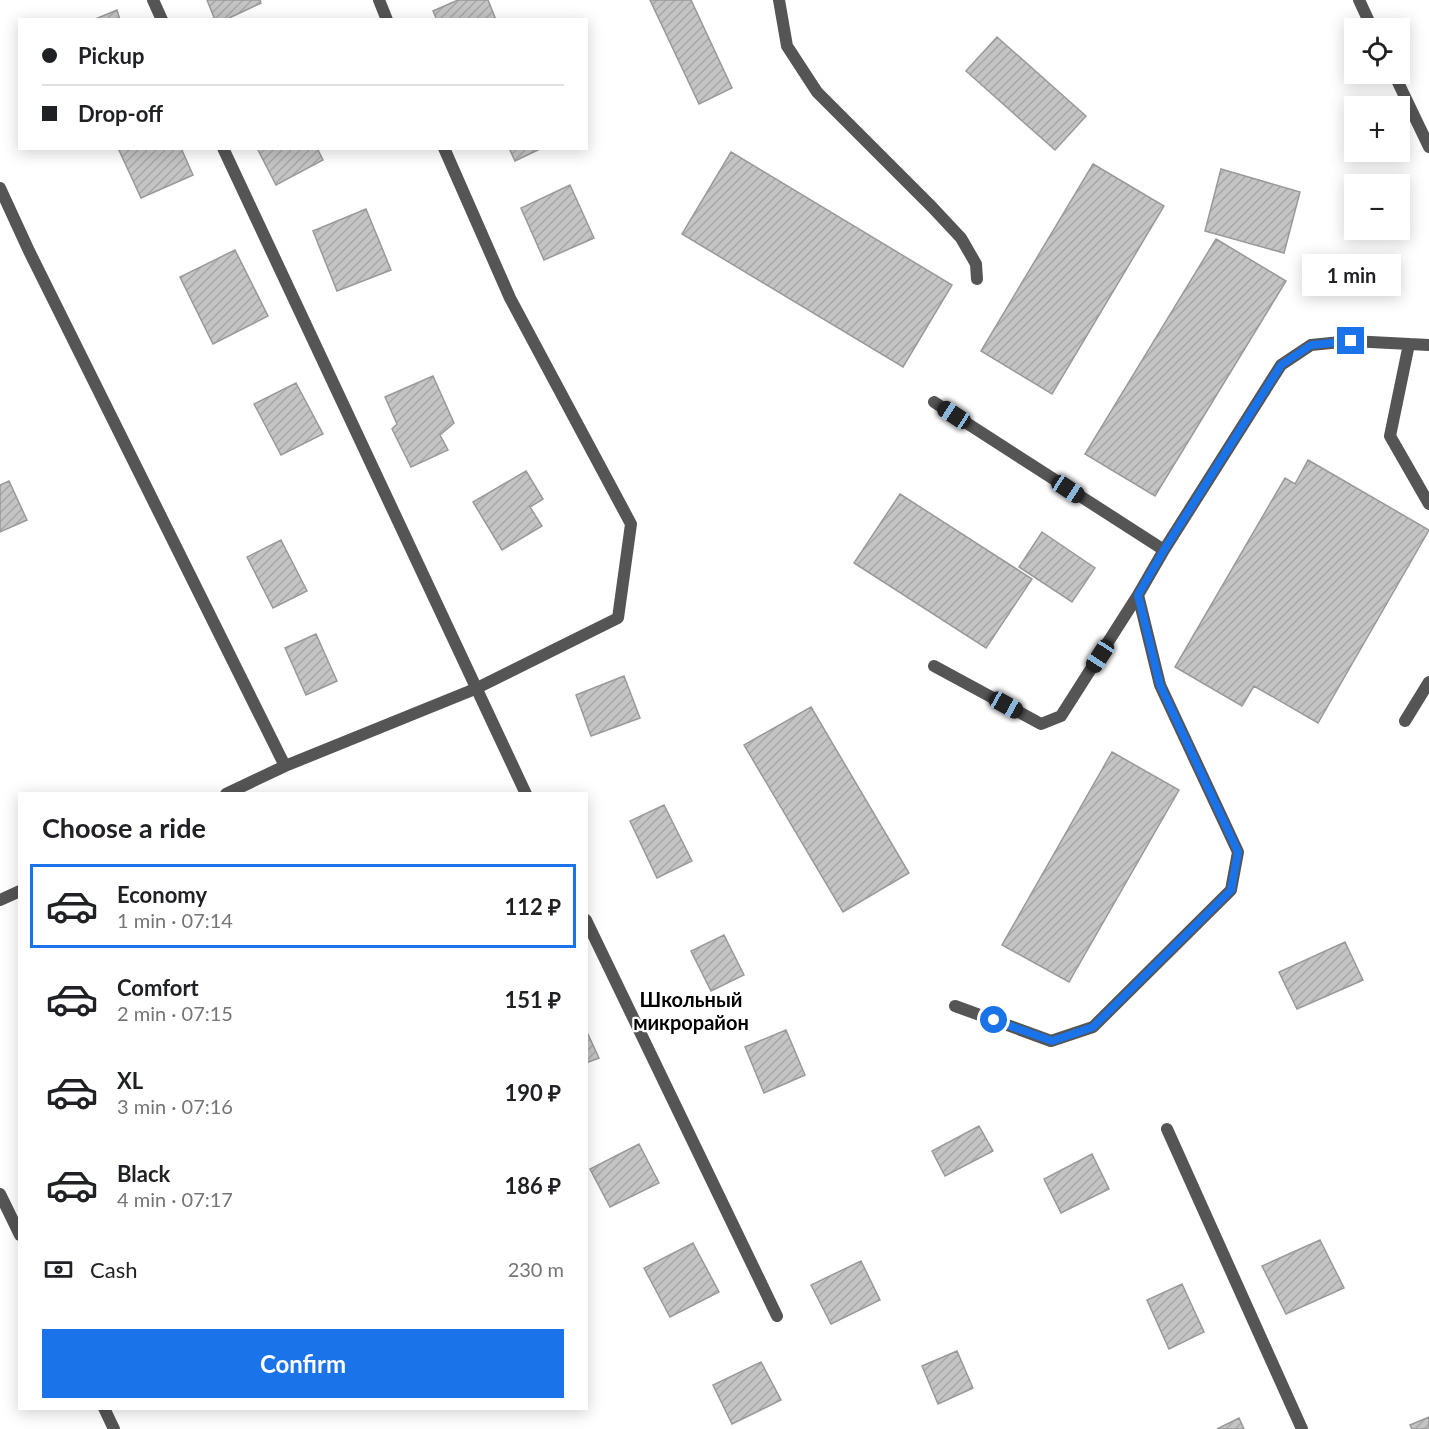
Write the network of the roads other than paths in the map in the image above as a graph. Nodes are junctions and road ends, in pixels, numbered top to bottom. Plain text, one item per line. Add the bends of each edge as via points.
1 (153, 0) edge
2 (379, 0) edge
3 (779, 0) edge
4 (1359, 0) edge
5 (161, 18) edge
6 (386, 18) edge
7 (1367, 18) edge
8 (1399, 84) edge
9 (1429, 147) edge
10 (223, 150) edge
11 (445, 150) edge
12 (0, 188) edge
13 (976, 279) dead end
14 (1409, 344) junction
15 (1429, 345) edge
16 (934, 402) dead end
17 (1429, 504) edge
18 (1164, 550) junction
19 (1138, 595) junction
20 (934, 666) dead end
21 (1429, 682) edge
22 (475, 689) junction
23 (1405, 721) dead end
24 (285, 766) junction
25 (230, 792) edge
26 (525, 792) edge
27 (18, 892) edge
28 (0, 900) edge
29 (588, 924) edge
30 (956, 1006) dead end
31 (1167, 1129) dead end
32 (0, 1194) edge
33 (18, 1231) edge
34 (777, 1316) dead end
35 (105, 1410) edge
36 (114, 1429) edge
37 (1302, 1429) edge

1 - 5 street
2 - 6 street
3 - 13 street via 787,46 817,92 961,238 975,264
4 - 7 street
8 - 9 street
10 - 22 street
11 - 22 street via 510,298 631,524 618,618
12 - 24 street
14 - 15 street
14 - 17 street via 1390,436
14 - 18 street via 1351,341 1311,345 1281,365
16 - 18 street
18 - 19 street
19 - 20 street via 1061,716 1041,724
19 - 30 street via 1160,685 1238,852 1231,890 1093,1027 1052,1041
21 - 23 street
22 - 24 street
22 - 26 street
24 - 25 street
27 - 28 street
29 - 34 street
31 - 37 street
32 - 33 street
35 - 36 street

